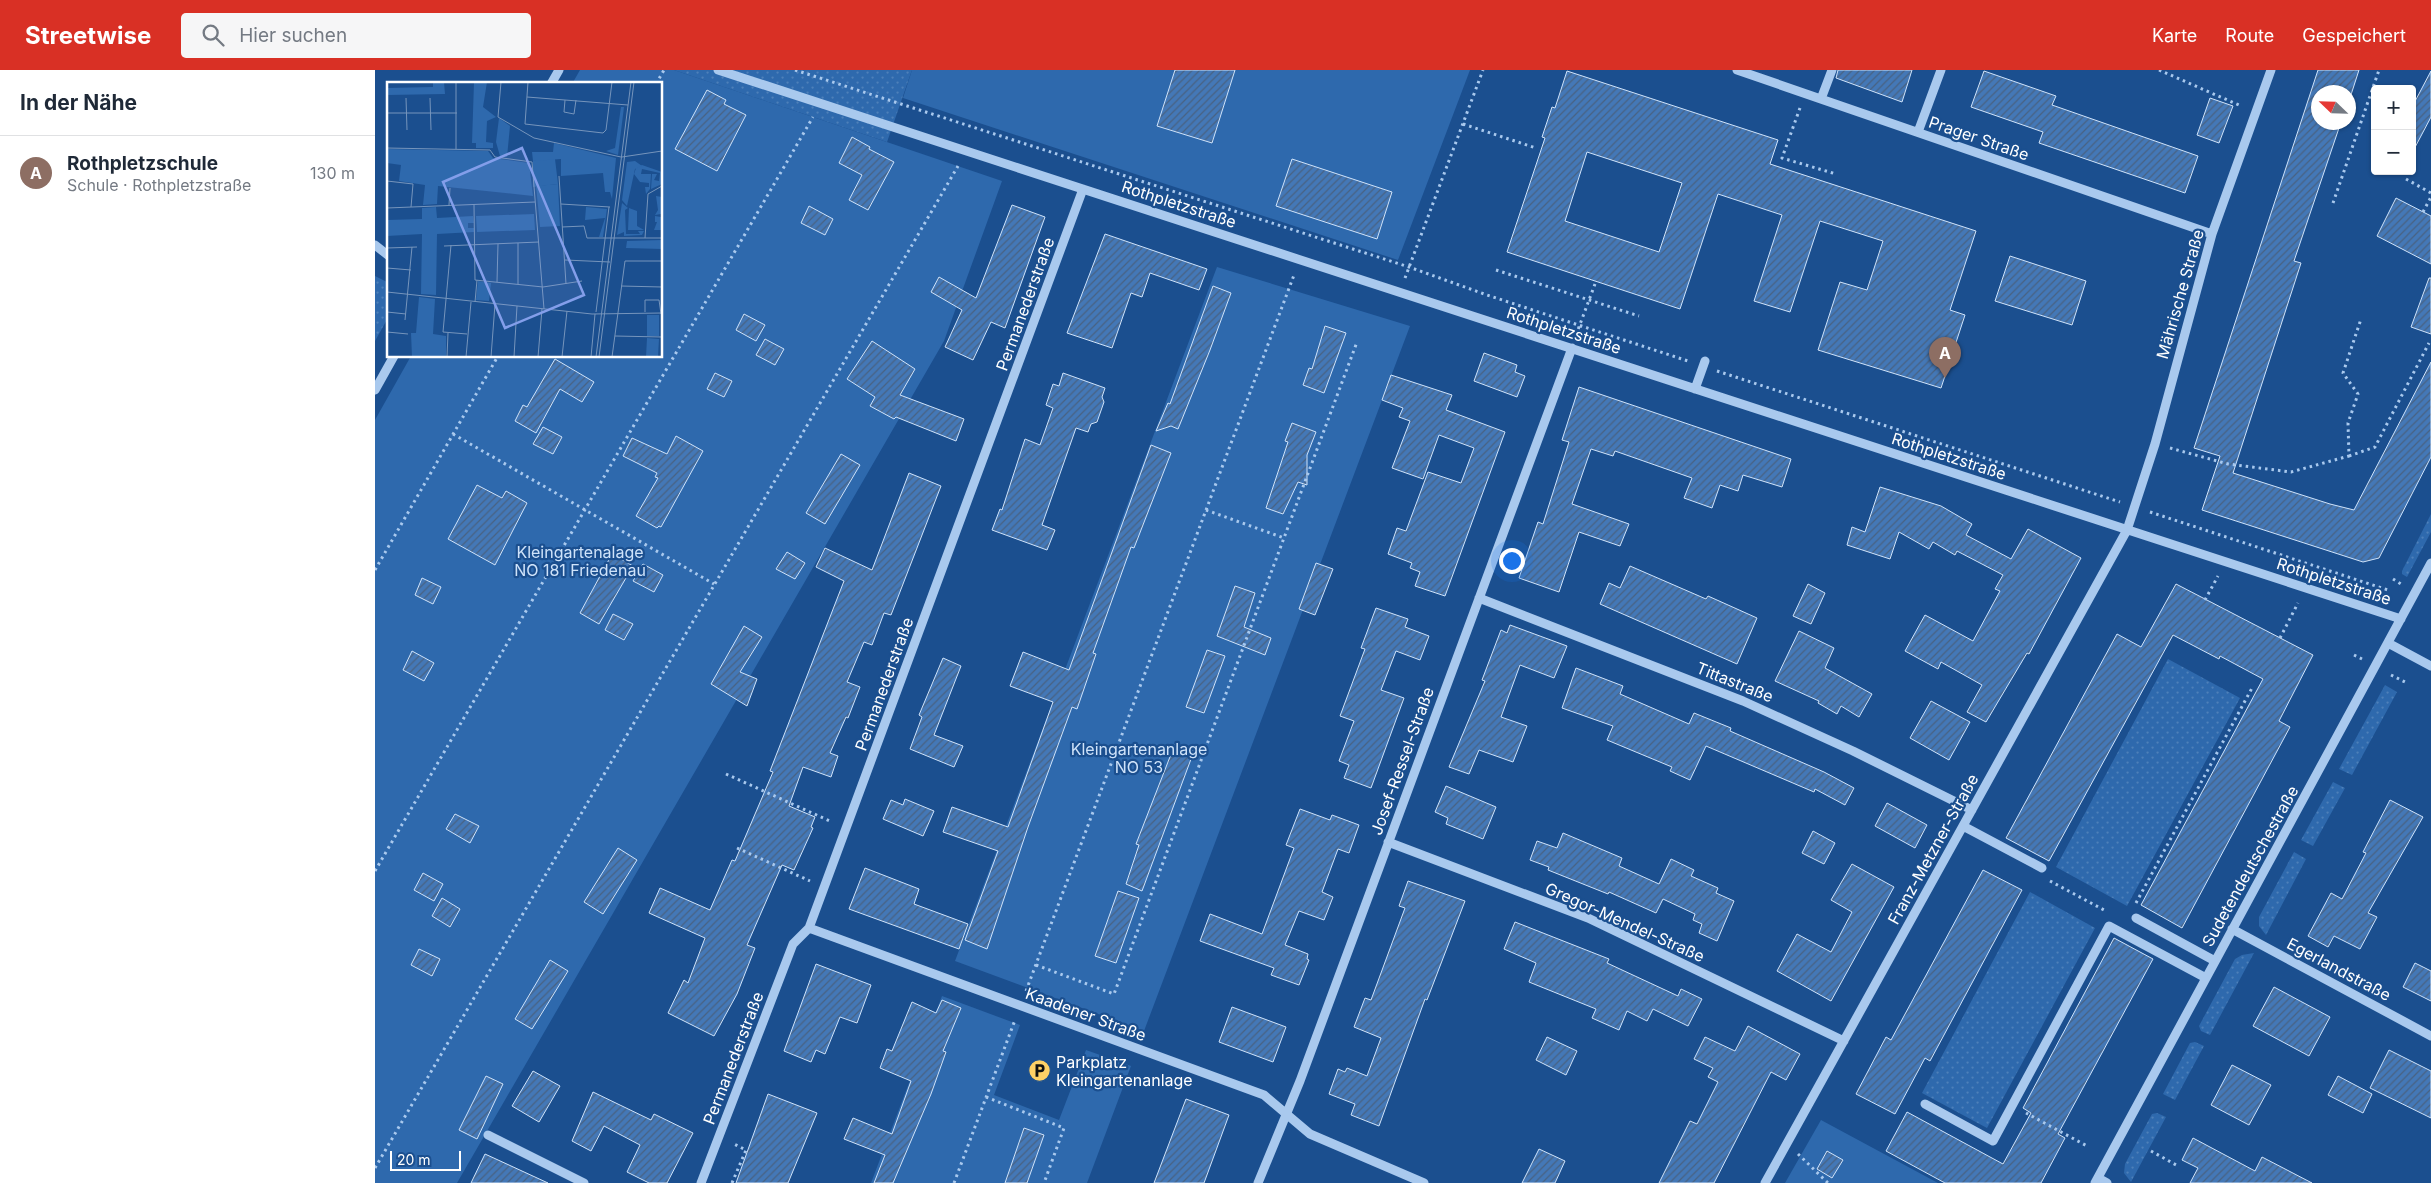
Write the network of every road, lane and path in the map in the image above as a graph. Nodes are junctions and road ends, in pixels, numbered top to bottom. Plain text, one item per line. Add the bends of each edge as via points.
1 (559, 70) edge
2 (664, 70) edge
3 (718, 70) edge
4 (795, 70) edge
5 (1483, 70) edge
6 (1737, 70) edge
7 (1832, 70) edge
8 (1941, 70) edge
9 (2159, 70) edge
10 (2271, 70) edge
11 (2379, 70) edge
12 (552, 82) edge
13 (657, 82) edge
14 (1821, 99) junction
15 (821, 104) junction
16 (2255, 113) junction
17 (1794, 123) dead end
18 (1463, 124) junction
19 (1918, 132) junction
20 (1536, 148) dead end
21 (967, 151) junction
22 (1836, 174) dead end
23 (2406, 180) dead end
24 (1083, 189) junction
25 (2431, 195) edge
26 (2333, 203) dead end
27 (2423, 212) dead end
28 (2212, 234) junction
29 (375, 244) edge
30 (387, 254) edge
31 (1300, 260) junction
32 (1409, 267) junction
33 (1495, 270) dead end
34 (1595, 284) dead end
35 (1399, 292) junction
36 (1589, 300) junction
37 (1639, 316) dead end
38 (2361, 319) dead end
39 (1579, 326) junction
40 (1357, 342) dead end
41 (2429, 343) dead end
42 (1572, 348) junction
43 (394, 358) edge
44 (497, 358) edge
45 (1704, 364) junction
46 (1695, 388) junction
47 (375, 390) edge
48 (453, 434) junction
49 (2155, 444) junction
50 (2349, 456) junction
51 (2134, 507) junction
52 (585, 510) junction
53 (1206, 510) junction
54 (2127, 530) junction
55 (1284, 538) junction
56 (2225, 561) junction
57 (2431, 563) edge
58 (375, 570) edge
59 (2393, 580) dead end
60 (714, 584) junction
61 (2403, 584) dead end
62 (2306, 587) junction
63 (2388, 590) dead end
64 (1479, 598) junction
65 (2205, 600) dead end
66 (2401, 619) junction
67 (2281, 638) dead end
68 (2388, 643) junction
69 (2354, 655) dead end
70 (2362, 659) dead end
71 (2431, 666) edge
72 (2391, 674) dead end
73 (2405, 682) dead end
74 (2252, 688) dead end
75 (726, 774) dead end
76 (1972, 810) junction
77 (1963, 826) junction
78 (846, 829) junction
79 (1388, 842) junction
80 (737, 848) dead end
81 (375, 871) edge
82 (2043, 873) joint
83 (824, 887) junction
84 (2135, 905) dead end
85 (2109, 913) dead end
86 (2136, 918) dead end
87 (809, 928) junction
88 (2232, 929) junction
89 (2215, 961) junction
90 (1036, 965) junction
91 (2206, 978) junction
92 (1021, 1006) junction
93 (2431, 1036) edge
94 (1844, 1041) junction
95 (986, 1097) junction
96 (1925, 1104) dead end
97 (2012, 1106) junction
98 (1285, 1114) junction
99 (488, 1135) dead end
100 (719, 1138) junction
101 (1786, 1146) junction
102 (2087, 1146) dead end
103 (2151, 1151) dead end
104 (2178, 1166) dead end
105 (375, 1168) edge
106 (2096, 1180) edge
107 (585, 1183) edge
108 (701, 1183) edge
109 (732, 1183) edge
110 (954, 1183) edge
111 (1044, 1183) edge
112 (1258, 1183) edge
113 (1424, 1183) edge
114 (1765, 1183) edge
115 (1829, 1183) edge
116 (2107, 1183) edge

1 - 12 street
2 - 13 path
3 - 15 street, Rothpletzstraße
4 - 32 path
5 - 18 path
6 - 14 street, Prager Straße
7 - 14 street
8 - 19 street
9 - 16 path
10 - 16 street, Mährische Straße
11 - 26 path
14 - 19 street, Prager Straße
15 - 21 street, Rothpletzstraße
15 - 52 path
16 - 28 street, Mährische Straße
17 - 22 path via 1782,158
18 - 20 path
18 - 32 path
19 - 28 street, Prager Straße
21 - 24 street, Rothpletzstraße
21 - 60 path
23 - 25 path
24 - 31 street, Rothpletzstraße
24 - 78 street, Permanederstraße
25 - 27 path
28 - 49 street, Mährische Straße
29 - 30 street
31 - 35 street, Rothpletzstraße
31 - 53 path
32 - 35 path
32 - 39 path
33 - 36 path
34 - 36 path
35 - 42 street, Rothpletzstraße
36 - 37 path
36 - 39 path
38 - 50 path via 2343,373 2358,394 2349,423
39 - 42 path
39 - 45 path
40 - 55 path
41 - 50 path via 2375,447
42 - 46 street, Rothpletzstraße
42 - 64 street, Josef-Ressel-Straße
43 - 47 street
44 - 48 path
45 - 46 street
45 - 51 path
46 - 54 street, Rothpletzstraße
48 - 52 path
48 - 58 path
49 - 50 path via 2228,464 2291,472
49 - 51 street, Mährische Straße
51 - 54 street, Mährische Straße
51 - 63 path
52 - 60 path
52 - 81 path
53 - 55 path
53 - 90 path
54 - 56 street, Rothpletzstraße
54 - 76 street, Franz-Metzner-Straße
55 - 90 path via 1114,994
56 - 62 street, Rothpletzstraße
56 - 65 path
57 - 66 street, Sudetendeutschestraße
59 - 61 path
60 - 105 path
62 - 66 street, Rothpletzstraße
62 - 67 path
64 - 76 street, Tittastraße via 1743,700
64 - 79 street, Josef-Ressel-Straße
66 - 68 street, Sudetendeutschestraße
68 - 71 street
68 - 88 street, Sudetendeutschestraße
69 - 70 path
72 - 73 path
74 - 84 path
75 - 78 path
76 - 77 street, Franz-Metzner-Straße
77 - 82 street
77 - 94 street, Franz-Metzner-Straße
78 - 83 street, Permanederstraße
79 - 94 street, Gregor-Mendel-Straße via 1588,918
79 - 98 street, Josef-Ressel-Straße
80 - 83 path
82 - 85 path
83 - 87 street, Permanederstraße
86 - 89 street
87 - 92 street, Kaadener Straße
87 - 100 street, Permanederstraße via 793,944
88 - 89 street, Sudetendeutschestraße
88 - 93 street, Egerlandstraße
89 - 91 street, Sudetendeutschestraße
90 - 92 path
91 - 97 street via 2109,926
91 - 106 street, Sudetendeutschestraße
92 - 95 path
92 - 98 street, Kaadener Straße via 1264,1095
94 - 101 street, Franz-Metzner-Straße
95 - 110 path
95 - 111 path via 1064,1128
96 - 97 street via 1993,1141
97 - 102 path
98 - 112 street, Josef-Ressel-Straße
98 - 113 street, Kaadener Straße via 1310,1134
99 - 107 street
100 - 108 street, Permanederstraße
100 - 109 path via 746,1150
101 - 114 street, Franz-Metzner-Straße
101 - 115 path via 1805,1159
103 - 104 path
106 - 116 street

